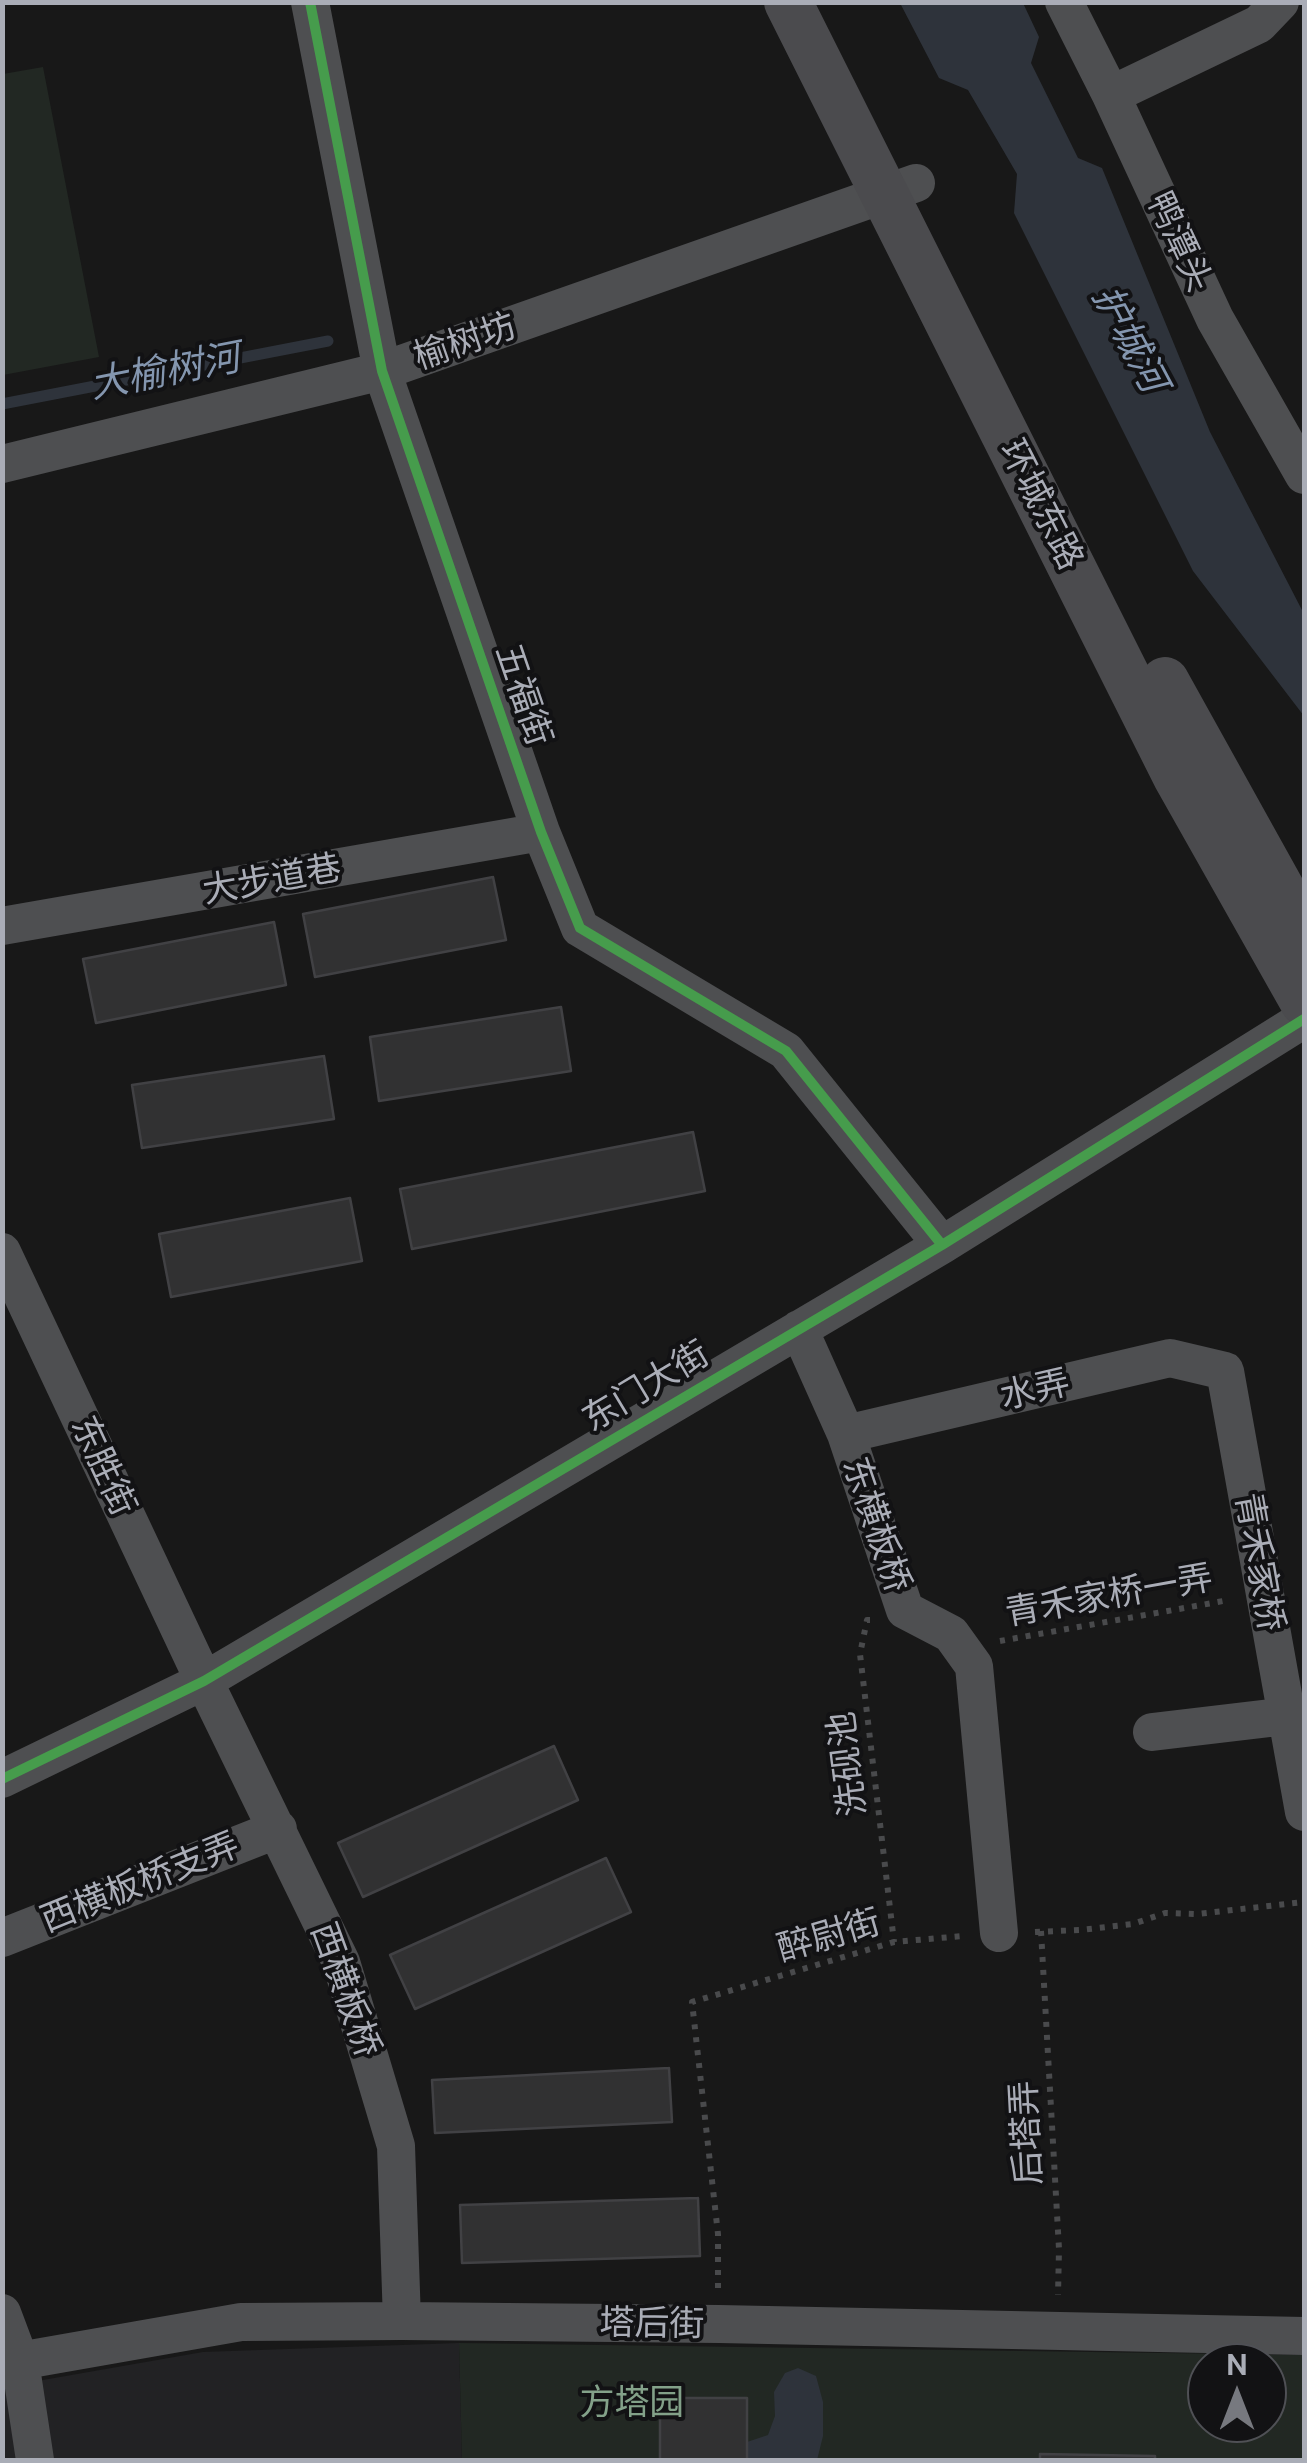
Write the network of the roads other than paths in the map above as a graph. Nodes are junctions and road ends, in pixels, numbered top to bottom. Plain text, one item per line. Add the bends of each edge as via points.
1 (310, 2) edge
2 (788, 2) edge
3 (820, 2) edge
4 (1064, 2) edge
5 (1280, 2) edge
6 (1112, 95) junction
7 (901, 189) junction
8 (382, 372) junction
9 (2, 464) edge
10 (1304, 475) edge
11 (541, 832) junction
12 (2, 926) edge
13 (1304, 931) edge
14 (1304, 1002) edge
15 (1304, 1019) edge
16 (942, 1245) junction
17 (2, 1252) edge
18 (799, 1329) junction
19 (1225, 1371) joint
20 (846, 1434) junction
21 (204, 1681) junction
22 (1296, 1714) edge
23 (1152, 1732) dead end
24 (2, 1778) edge
25 (1304, 1812) edge
26 (278, 1828) junction
27 (999, 1934) road end
28 (2, 1938) edge
29 (2, 2313) edge
30 (402, 2321) junction
31 (1304, 2336) edge
32 (11, 2363) edge
33 (36, 2460) edge

1 - 8 street, 五福街
2 - 7 main road, 环城东路
3 - 7 main road, 环城东路
4 - 6 street, 鸭潭头
5 - 6 street via 1259,24
6 - 10 street, 鸭潭头 via 1215,319
7 - 8 street, 榆树坊
7 - 13 main road, 环城东路
7 - 14 main road, 环城东路 via 1178,776
8 - 9 street, 榆树坊
8 - 11 street, 五福街
11 - 12 street, 大步道巷
11 - 16 street, 五福街 via 580,928 786,1051
15 - 16 street, 东门大街
16 - 18 street, 东门大街
17 - 21 street, 东胜街
18 - 20 street, 东横板桥
18 - 21 street, 东门大街
19 - 20 street, 水弄 via 1170,1358
19 - 22 street, 青禾家桥 via 1265,1593
20 - 27 street, 东横板桥 via 904,1610 952,1634 974,1666
21 - 24 street, 东门大街
21 - 26 street, 西横板桥
22 - 23 street
22 - 25 street, 青禾家桥
26 - 28 street, 西横板桥支弄
26 - 30 street, 西横板桥 via 341,1962 396,2146
29 - 32 street
30 - 31 street, 塔后街
30 - 32 street, 塔后街 via 241,2322
32 - 33 street

